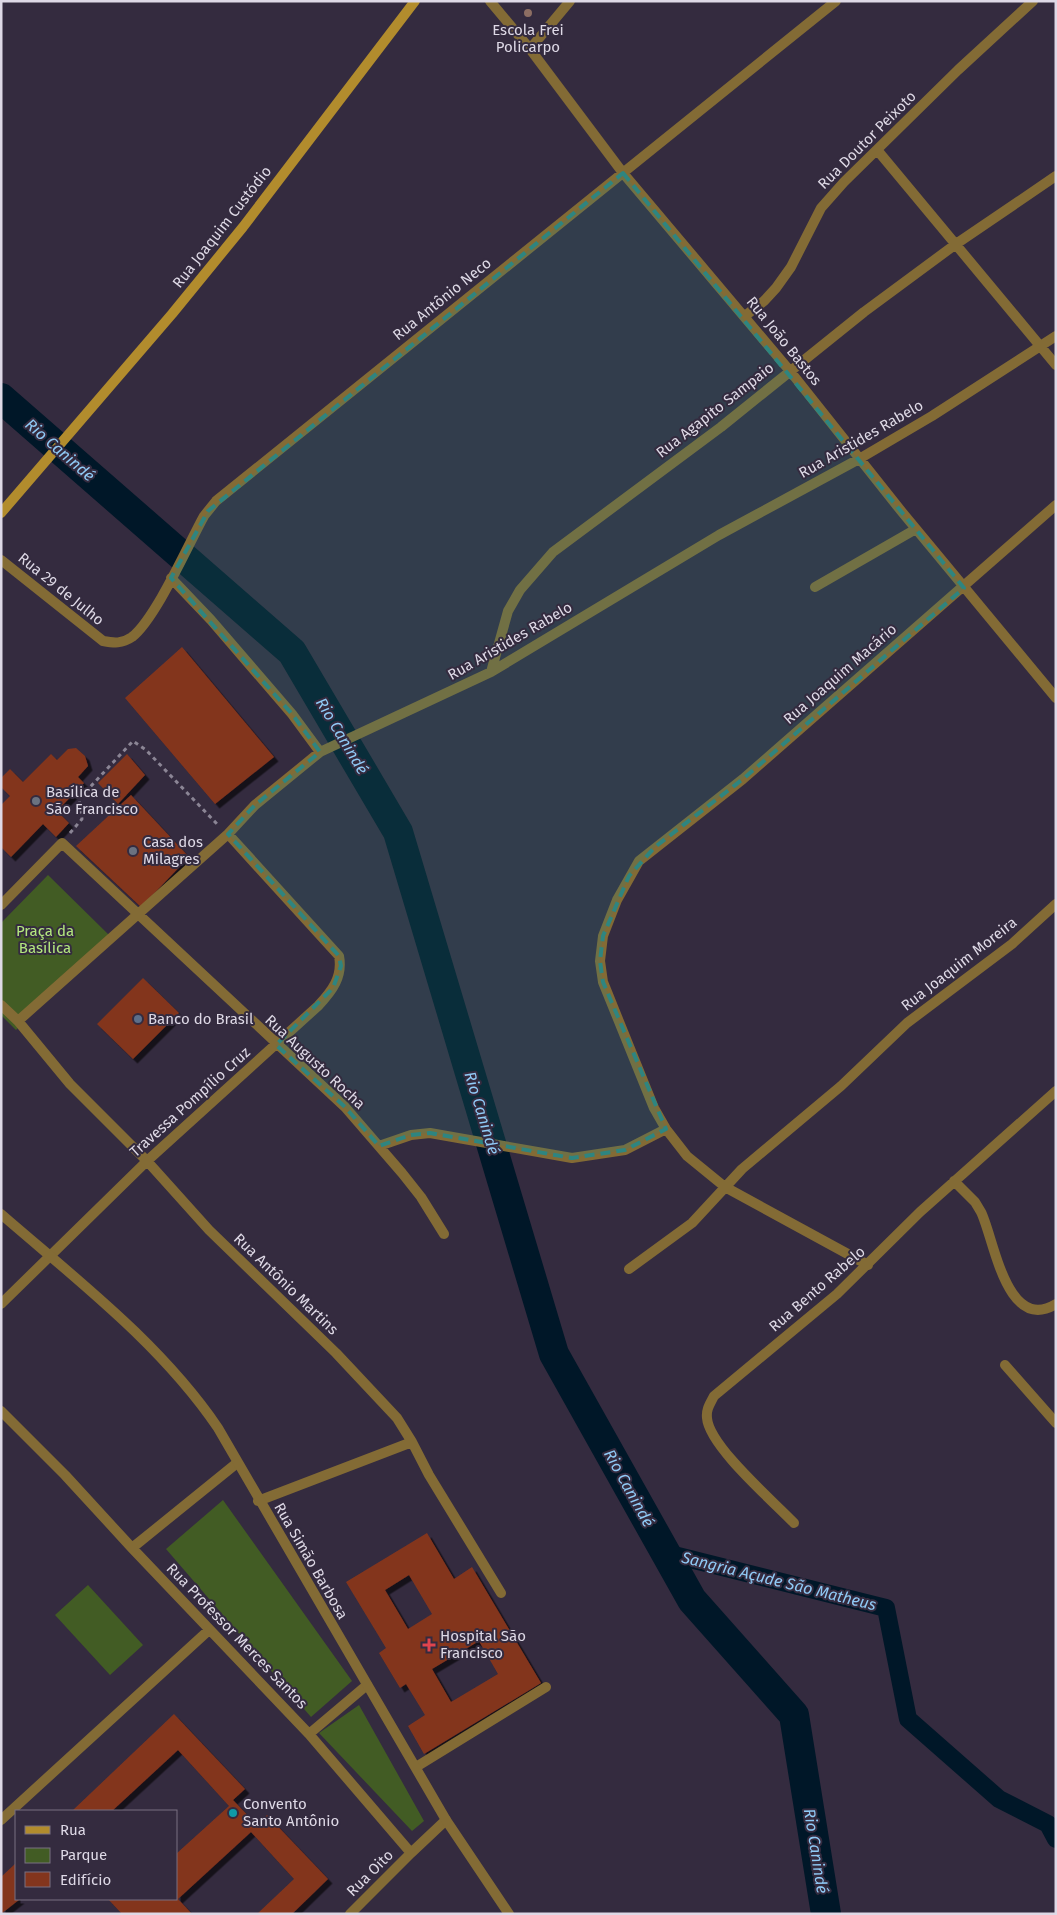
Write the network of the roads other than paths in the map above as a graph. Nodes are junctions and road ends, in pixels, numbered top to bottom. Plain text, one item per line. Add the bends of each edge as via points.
1 (415, 1) edge
2 (490, 1) edge
3 (570, 1) edge
4 (836, 1) edge
5 (1033, 1) edge
6 (530, 49) junction
7 (878, 151) junction
8 (623, 173) junction
9 (1056, 176) edge
10 (956, 244) junction
11 (745, 316) junction
12 (1056, 336) edge
13 (1040, 346) junction
14 (1056, 365) edge
15 (790, 371) junction
16 (859, 459) junction
17 (1056, 505) edge
18 (1, 513) edge
19 (916, 529) junction
20 (1, 560) edge
21 (173, 573) junction
22 (815, 588) dead end
23 (964, 588) junction
24 (103, 641) joint
25 (491, 672) junction
26 (1056, 698) edge
27 (320, 752) junction
28 (228, 834) junction
29 (1056, 904) edge
30 (1, 905) edge
31 (138, 915) junction
32 (1, 1005) edge
33 (18, 1021) junction
34 (276, 1046) junction
35 (1056, 1091) edge
36 (666, 1129) junction
37 (379, 1146) junction
38 (147, 1161) junction
39 (954, 1181) junction
40 (725, 1187) junction
41 (1, 1214) edge
42 (444, 1234) dead end
43 (49, 1255) junction
44 (868, 1265) junction
45 (629, 1269) dead end
46 (1, 1304) edge
47 (1056, 1304) edge
48 (1005, 1365) dead end
49 (1, 1411) edge
50 (1056, 1423) edge
51 (412, 1442) junction
52 (238, 1464) junction
53 (258, 1501) junction
54 (794, 1523) dead end
55 (132, 1548) junction
56 (500, 1593) dead end
57 (209, 1630) junction
58 (367, 1685) junction
59 (546, 1686) dead end
60 (309, 1734) junction
61 (416, 1767) junction
62 (1, 1820) edge
63 (446, 1820) junction
64 (411, 1853) junction
65 (350, 1914) edge
66 (509, 1914) edge

1 - 18 main road, Rua Joaquim Custódio via 243,227
2 - 6 street, Rua João Bastos
3 - 6 street
4 - 8 street, Rua Antônio Neco
5 - 7 street, Rua Doutor Peixoto via 958,70
6 - 8 street, Rua João Bastos
7 - 10 street
7 - 11 street, Rua Doutor Peixoto via 821,208 791,267 764,302
8 - 11 street, Rua João Bastos
8 - 21 street, Rua Antônio Neco via 216,501
9 - 10 street, Rua Agapito Sampaio
10 - 13 street
10 - 15 street, Rua Agapito Sampaio
11 - 15 street, Rua João Bastos
12 - 13 street, Rua Aristides Rabelo
13 - 14 street
13 - 16 street, Rua Aristides Rabelo
15 - 16 street, Rua João Bastos
15 - 25 street, Rua Agapito Sampaio via 721,427 553,552 520,590 508,610
16 - 19 street, Rua João Bastos
16 - 25 street, Rua Aristides Rabelo via 719,535
17 - 23 street, Rua Joaquim Macário
19 - 22 street
19 - 23 street, Rua João Bastos
20 - 24 street, Rua 29 de Julho
21 - 24 street, Rua Antônio Neco via 146,621 131,638 116,644
21 - 27 street
23 - 26 street, Rua João Bastos
23 - 36 street, Rua Joaquim Macário via 743,779 639,861 625,884 607,927 600,961 603,982 654,1108
25 - 27 street, Rua Aristides Rabelo
27 - 28 street, Rua Aristides Rabelo via 255,805
28 - 31 street, Rua Aristides Rabelo
28 - 34 street, Travessa Pompílio Cruz via 339,956 338,980 328,995
29 - 40 street, Rua Joaquim Moreira via 1012,944 907,1023 841,1086
30 - 31 street, Rua Augusto Rocha via 62,843
31 - 33 street, Rua Aristides Rabelo
31 - 34 street, Rua Augusto Rocha
32 - 33 street, Rua Antônio Martins
33 - 38 street, Rua Antônio Martins via 70,1084
34 - 37 street, Rua Augusto Rocha via 345,1108
34 - 38 street, Travessa Pompílio Cruz
35 - 39 street, Rua Bento Rabelo
36 - 37 street via 625,1150 572,1158 430,1133 411,1135
36 - 40 street via 687,1156
37 - 42 street, Rua Augusto Rocha via 421,1197
38 - 43 street, Travessa Pompílio Cruz
38 - 51 street, Rua Antônio Martins via 209,1230 361,1379 397,1418
39 - 44 street, Rua Bento Rabelo
39 - 47 street via 981,1212 1004,1280 1015,1296 1036,1309
40 - 44 street
40 - 45 street, Rua Joaquim Moreira via 692,1223
41 - 43 street, Rua Simão Barbosa
43 - 46 street, Travessa Pompílio Cruz
43 - 52 street, Rua Simão Barbosa via 174,1371 196,1396
44 - 54 street, Rua Bento Rabelo via 714,1396 707,1409 713,1435 727,1454
48 - 50 street
49 - 55 street, Rua Professor Merces Santos via 66,1475
51 - 53 street
51 - 56 street, Rua Antônio Martins
52 - 53 street, Rua Simão Barbosa
52 - 55 street
53 - 58 street, Rua Simão Barbosa
55 - 57 street, Rua Professor Merces Santos
57 - 60 street, Rua Professor Merces Santos
57 - 62 street
58 - 60 street
58 - 61 street, Rua Simão Barbosa
59 - 61 street
60 - 64 street, Rua Professor Merces Santos
61 - 63 street, Rua Simão Barbosa
63 - 64 street
63 - 66 street, Rua Simão Barbosa
64 - 65 street, Rua Oito

